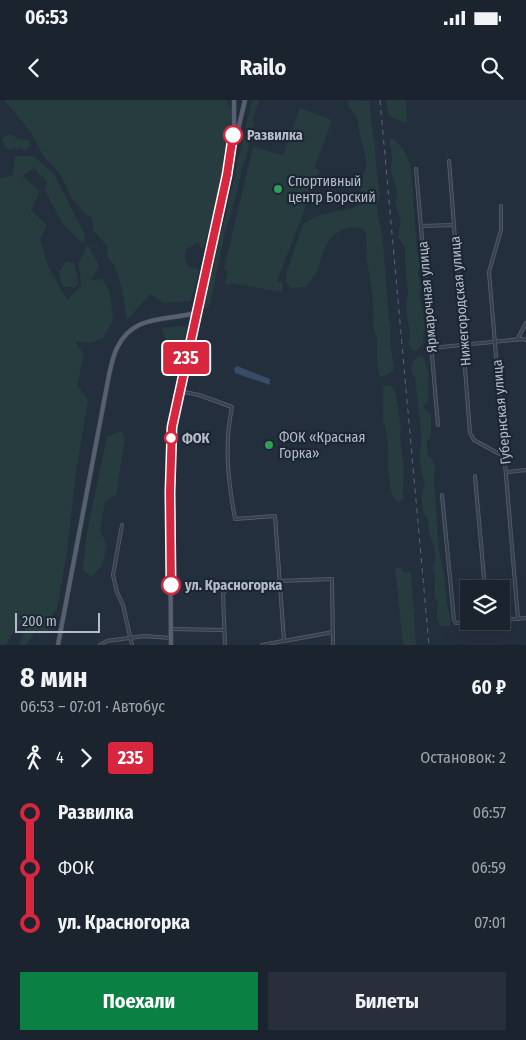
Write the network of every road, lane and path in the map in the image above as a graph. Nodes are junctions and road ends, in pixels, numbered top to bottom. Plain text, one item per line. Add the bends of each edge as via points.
1 (234, 100) edge
2 (245, 100) edge
3 (449, 161) dead end
4 (416, 169) dead end
5 (227, 175) junction
6 (501, 206) dead end
7 (454, 225) junction
8 (422, 226) junction
9 (196, 313) junction
10 (526, 323) edge
11 (517, 340) junction
12 (526, 340) edge
13 (495, 342) junction
14 (463, 344) junction
15 (431, 348) junction
16 (179, 391) junction
17 (438, 425) dead end
18 (505, 457) junction
19 (526, 470) edge
20 (507, 472) junction
21 (475, 476) dead end
22 (442, 495) dead end
23 (122, 526) dead end
24 (483, 580) edge
25 (280, 581) junction
26 (526, 618) edge
27 (510, 619) edge
28 (518, 619) junction
29 (460, 623) edge
30 (171, 630) junction
31 (224, 630) junction
32 (334, 632) junction
33 (131, 638) junction
34 (171, 638) junction
35 (284, 641) junction
36 (58, 645) edge
37 (100, 645) edge
38 (132, 645) edge
39 (171, 645) edge
40 (225, 645) edge
41 (262, 645) edge
42 (333, 645) edge

1 - 5 main road via 234,127
2 - 5 main road
3 - 7 street, Нижегородская улица
4 - 8 street, Ярмарочная улица
5 - 9 main road
6 - 13 street, Губернская улица via 500,230 489,272
7 - 8 street
7 - 14 street, Нижегородская улица
8 - 15 street, Ярмарочная улица
9 - 16 main road
9 - 36 main road via 152,320 134,327 116,350 108,375
10 - 11 street
11 - 12 street
11 - 13 street
13 - 14 street
13 - 18 street, Губернская улица
14 - 15 street
14 - 18 street, Нижегородская улица via 470,433 474,440
15 - 17 street, Ярмарочная улица
16 - 25 street via 232,407 228,425 228,474 235,519 275,516
16 - 30 main road via 170,452
18 - 20 street, Губернская улица
19 - 20 street
20 - 28 street, Губернская улица
21 - 24 street
22 - 29 street via 454,620
23 - 33 street via 113,575
25 - 31 street via 226,590 223,594
25 - 32 street via 332,578
25 - 35 street
26 - 28 street
27 - 28 street
30 - 31 street
30 - 34 main road
31 - 40 street
32 - 35 street
32 - 42 street
33 - 34 street via 150,635
33 - 37 street via 106,641
33 - 38 street
34 - 39 main road
35 - 41 street

